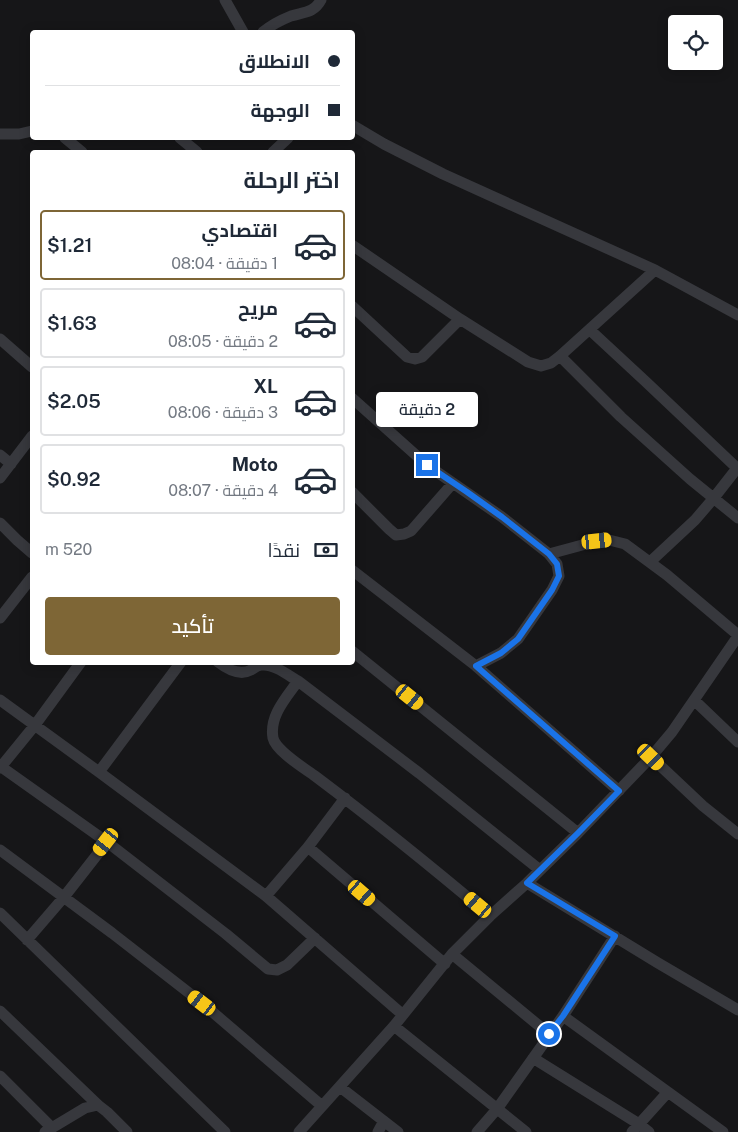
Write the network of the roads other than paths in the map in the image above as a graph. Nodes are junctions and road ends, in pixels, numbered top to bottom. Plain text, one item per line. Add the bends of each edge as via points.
1 (225, 0) edge
2 (322, 0) edge
3 (242, 30) edge
4 (266, 30) edge
5 (355, 127) edge
6 (30, 131) edge
7 (0, 134) edge
8 (67, 140) edge
9 (182, 140) edge
10 (286, 140) edge
11 (80, 150) edge
12 (195, 150) edge
13 (274, 150) edge
14 (355, 247) edge
15 (655, 270) junction
16 (355, 309) edge
17 (738, 315) edge
18 (460, 319) junction
19 (590, 330) junction
20 (0, 339) edge
21 (560, 356) junction
22 (30, 365) edge
23 (355, 401) edge
24 (30, 439) edge
25 (0, 455) edge
26 (11, 464) junction
27 (737, 468) edge
28 (0, 478) edge
29 (454, 483) junction
30 (355, 495) edge
31 (713, 499) junction
32 (738, 518) edge
33 (0, 523) edge
34 (30, 551) edge
35 (549, 554) junction
36 (650, 562) junction
37 (355, 572) edge
38 (30, 580) edge
39 (0, 618) edge
40 (738, 636) edge
41 (355, 653) edge
42 (78, 665) edge
43 (179, 665) edge
44 (223, 665) edge
45 (260, 665) edge
46 (260, 665) edge
47 (476, 666) junction
48 (298, 681) junction
49 (0, 700) edge
50 (694, 700) junction
51 (35, 725) junction
52 (738, 742) edge
53 (651, 757) junction
54 (0, 767) edge
55 (99, 772) junction
56 (619, 791) junction
57 (345, 798) junction
58 (578, 833) junction
59 (738, 834) edge
60 (106, 842) junction
61 (308, 847) junction
62 (0, 850) edge
63 (540, 870) junction
64 (527, 883) junction
65 (266, 896) junction
66 (64, 897) junction
67 (0, 914) edge
68 (490, 916) junction
69 (615, 936) junction
70 (316, 938) junction
71 (27, 940) junction
72 (452, 954) junction
73 (444, 964) junction
74 (738, 1010) edge
75 (0, 1011) edge
76 (403, 1015) junction
77 (563, 1016) junction
78 (394, 1026) junction
79 (549, 1034) junction
80 (533, 1058) junction
81 (0, 1076) edge
82 (340, 1087) junction
83 (668, 1092) junction
84 (98, 1105) junction
85 (322, 1106) junction
86 (497, 1109) junction
87 (384, 1121) junction
88 (635, 1128) edge
89 (48, 1130) edge
90 (127, 1132) edge
91 (225, 1132) edge
92 (299, 1132) edge
93 (378, 1132) edge
94 (398, 1132) edge
95 (477, 1132) edge
96 (526, 1132) edge
97 (649, 1132) edge
98 (723, 1132) edge

1 - 3 street
2 - 4 street via 313,10 279,21
5 - 15 street via 512,207
6 - 7 street
8 - 11 street
9 - 12 street
10 - 13 street
14 - 18 street
15 - 17 street
15 - 19 street
16 - 18 street via 407,356 415,359 422,357
18 - 21 street via 528,362 541,366
19 - 21 street
19 - 27 street
20 - 22 street
21 - 31 street via 621,417
23 - 29 street via 427,465
24 - 26 street
25 - 26 street
26 - 28 street
27 - 31 street
29 - 30 street via 411,531 396,535
29 - 35 street
31 - 32 street
31 - 36 street
33 - 34 street
35 - 36 street via 609,540 625,544
35 - 47 street via 557,564 559,576 552,590 518,639 501,653
36 - 40 street
37 - 47 street
38 - 39 street
40 - 50 street
41 - 58 street
42 - 51 street
43 - 55 street
44 - 45 street via 242,673
46 - 48 street via 270,666
47 - 56 street
48 - 57 street via 278,710 273,724 274,740 282,752
48 - 63 street
49 - 51 street
50 - 52 street
50 - 53 street
51 - 54 street
51 - 55 street
53 - 56 street
53 - 59 street
54 - 60 street
55 - 65 street
56 - 58 street
57 - 61 street
57 - 68 street
58 - 63 street
60 - 66 street
60 - 70 street via 268,969 277,970 287,965
61 - 65 street
61 - 73 street
62 - 66 street
63 - 64 street
64 - 68 street
64 - 69 street
65 - 70 street
66 - 71 street
66 - 85 street via 202,1003
67 - 71 street
68 - 72 street
69 - 74 street
69 - 77 street
70 - 76 street
71 - 91 street
72 - 73 street
72 - 79 street
73 - 76 street
75 - 84 street
76 - 78 street
77 - 79 street
77 - 83 street
78 - 82 street
78 - 86 street
79 - 80 street
80 - 86 street
80 - 88 street
81 - 89 street
82 - 85 street
82 - 87 street
83 - 88 street
83 - 98 street
84 - 89 street via 85,1108
84 - 90 street
85 - 92 street
86 - 95 street
86 - 96 street
87 - 93 street
87 - 94 street
88 - 97 street

